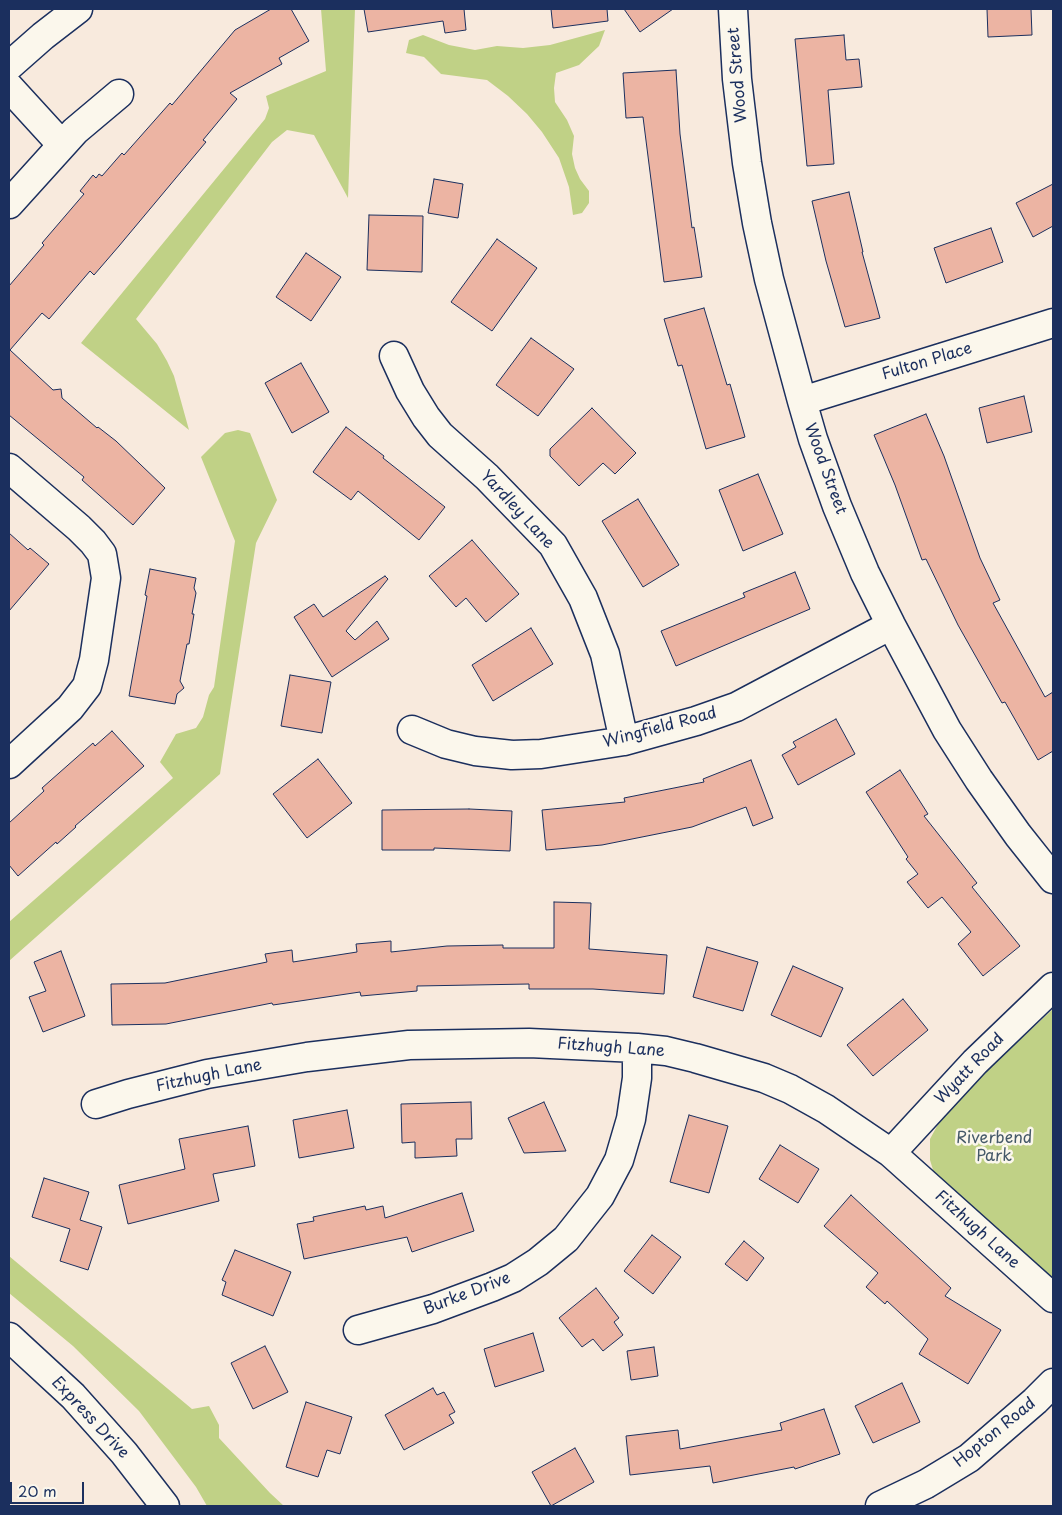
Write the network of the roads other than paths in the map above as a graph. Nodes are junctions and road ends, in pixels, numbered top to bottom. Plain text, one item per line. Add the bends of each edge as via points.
1 (78, 9) edge
2 (733, 9) edge
3 (9, 66) edge
4 (9, 87) edge
5 (119, 94) dead end
6 (62, 145) junction
7 (9, 204) edge
8 (1053, 323) edge
9 (394, 356) dead end
10 (802, 401) junction
11 (9, 468) edge
12 (891, 626) junction
13 (412, 730) dead end
14 (624, 741) junction
15 (9, 764) edge
16 (1053, 879) edge
17 (1053, 987) edge
18 (637, 1048) junction
19 (96, 1104) dead end
20 (891, 1154) junction
21 (1053, 1298) edge
22 (358, 1330) dead end
23 (9, 1337) edge
24 (1053, 1383) edge
25 (897, 1503) edge
26 (165, 1506) edge

1 - 3 street
2 - 10 street, Wood Street via 737,79 757,222
4 - 6 street
5 - 6 street
6 - 7 street
8 - 10 street, Fulton Place
9 - 14 street, Yardley Lane via 410,391 440,434 553,545 582,598 605,654
10 - 12 street, Wood Street via 837,506
11 - 15 street via 93,542 102,554 106,578 87,686 70,708
12 - 14 street, Wingfield Road via 736,707
12 - 16 street, Wood Street via 947,730 979,780
13 - 14 street, Wingfield Road via 446,744 512,755 541,754
17 - 20 street, Wyatt Road via 975,1062
18 - 19 street, Fitzhugh Lane via 529,1043 409,1046 307,1056 207,1074
18 - 20 street, Fitzhugh Lane via 695,1058 764,1078 826,1109
18 - 22 street, Burke Drive via 637,1078 631,1119 619,1160 590,1212 566,1239 513,1278 433,1309
20 - 21 street, Fitzhugh Lane
23 - 26 street, Express Drive via 73,1396 124,1453
24 - 25 street, Hopton Road via 969,1458

